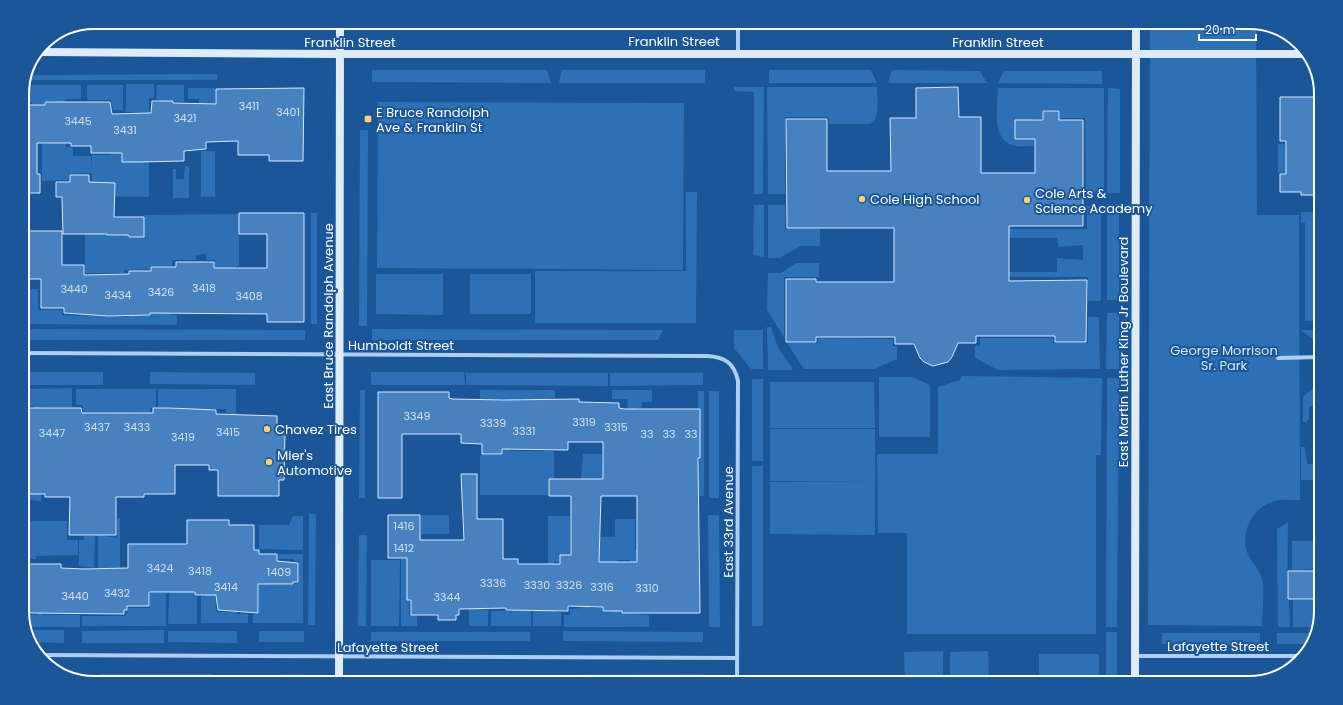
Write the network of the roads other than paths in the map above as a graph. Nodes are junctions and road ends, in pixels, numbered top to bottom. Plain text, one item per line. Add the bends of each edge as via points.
1 (340, 29) edge
2 (738, 29) edge
3 (1136, 29) edge
4 (44, 52) edge
5 (738, 53) junction
6 (340, 54) junction
7 (1136, 54) junction
8 (1300, 54) edge
9 (29, 353) edge
10 (340, 355) junction
11 (1278, 358) dead end
12 (1314, 358) edge
13 (730, 362) joint
14 (46, 655) edge
15 (1135, 656) junction
16 (1296, 656) edge
17 (339, 657) junction
18 (738, 658) junction
19 (339, 676) edge
20 (738, 676) edge
21 (1135, 676) edge

1 - 6 street, East Bruce Randolph Avenue
2 - 5 street
3 - 7 street, East Martin Luther King Jr Boulevard
4 - 6 street, Franklin Street
5 - 6 street, Franklin Street
5 - 7 street, Franklin Street
6 - 10 street, East Bruce Randolph Avenue
7 - 8 street, Franklin Street
7 - 15 street, East Martin Luther King Jr Boulevard
9 - 10 street, Humboldt Street
10 - 13 street, Humboldt Street via 707,356
10 - 17 street, East Bruce Randolph Avenue
11 - 12 street
13 - 18 street, East 33rd Avenue via 738,381
14 - 17 street, Lafayette Street
15 - 16 street, Lafayette Street
15 - 21 street, East Martin Luther King Jr Boulevard
17 - 18 street, Lafayette Street
17 - 19 street, East Bruce Randolph Avenue
18 - 20 street, East 33rd Avenue

